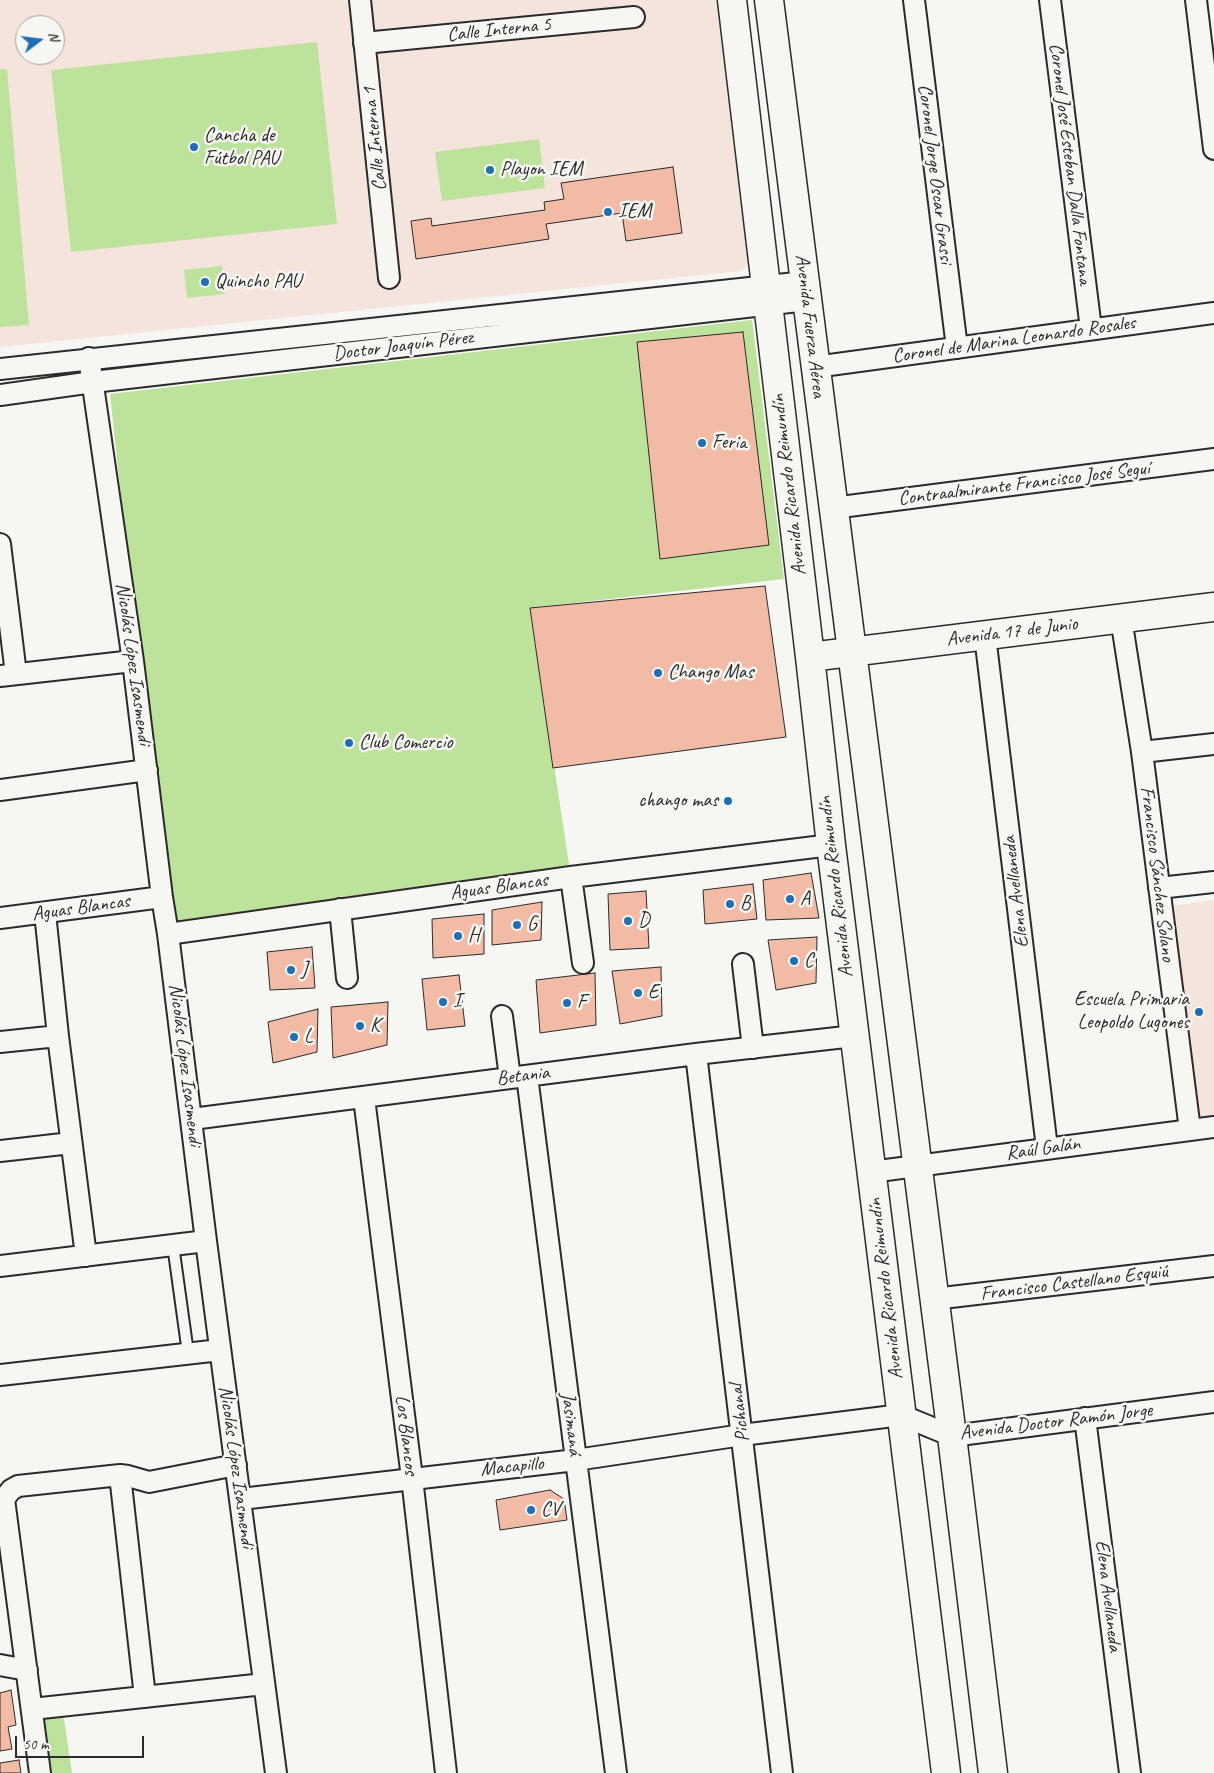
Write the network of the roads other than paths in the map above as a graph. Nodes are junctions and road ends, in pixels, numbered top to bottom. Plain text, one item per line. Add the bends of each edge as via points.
1 (360, 0) edge
2 (732, 0) edge
3 (769, 0) edge
4 (914, 0) edge
5 (1050, 0) edge
6 (1203, 9) edge
7 (634, 17) dead end
8 (364, 43) junction
9 (1214, 149) edge
10 (389, 278) dead end
11 (806, 291) junction
12 (766, 295) junction
13 (1214, 313) edge
14 (1091, 328) junction
15 (957, 348) junction
16 (89, 358) junction
17 (815, 367) junction
18 (0, 369) edge
19 (93, 382) junction
20 (0, 395) edge
21 (1214, 459) edge
22 (833, 508) junction
23 (0, 544) edge
24 (1214, 607) edge
25 (1122, 618) junction
26 (985, 636) junction
27 (852, 652) junction
28 (810, 657) junction
29 (133, 661) junction
30 (8, 675) edge
31 (1214, 744) edge
32 (1142, 752) junction
33 (147, 770) junction
34 (0, 790) edge
35 (831, 845) junction
36 (571, 877) junction
37 (1214, 882) edge
38 (1159, 888) junction
39 (162, 897) junction
40 (340, 909) junction
41 (45, 913) junction
42 (0, 918) edge
43 (168, 934) junction
44 (583, 963) dead end
45 (743, 964) dead end
46 (348, 978) dead end
47 (502, 1016) dead end
48 (58, 1036) junction
49 (854, 1036) junction
50 (0, 1042) edge
51 (753, 1048) junction
52 (696, 1054) junction
53 (518, 1077) junction
54 (364, 1098) junction
55 (192, 1119) junction
56 (1214, 1127) edge
57 (1190, 1130) junction
58 (71, 1143) junction
59 (1047, 1148) junction
60 (0, 1151) edge
61 (917, 1167) junction
62 (871, 1172) junction
63 (206, 1241) junction
64 (173, 1245) junction
65 (86, 1256) junction
66 (0, 1266) edge
67 (1214, 1266) edge
68 (934, 1299) junction
69 (220, 1350) junction
70 (188, 1353) junction
71 (0, 1375) edge
72 (1214, 1402) edge
73 (901, 1415) junction
74 (1085, 1418) junction
75 (742, 1435) junction
76 (952, 1436) junction
77 (576, 1460) junction
78 (236, 1466) junction
79 (120, 1475) junction
80 (412, 1478) junction
81 (2, 1499) edge
82 (241, 1499) junction
83 (6, 1566) edge
84 (0, 1665) edge
85 (27, 1670) junction
86 (264, 1684) junction
87 (146, 1697) junction
88 (32, 1709) junction
89 (40, 1773) edge
90 (276, 1773) edge
91 (446, 1773) edge
92 (616, 1773) edge
93 (782, 1773) edge
94 (946, 1773) edge
95 (993, 1773) edge
96 (1130, 1773) edge

1 - 8 street, Calle Interna 1
2 - 12 street, Avenida Ricardo Reimundín
3 - 11 street, Avenida Fuerza Aérea
4 - 15 street, Coronel Jorge Oscar Grassi
5 - 14 street, Coronel José Esteban Dalla Fontana
6 - 9 street
7 - 8 street, Calle Interna 5
8 - 10 street, Calle Interna 1
11 - 12 street, Doctor Joaquín Pérez
11 - 17 street, Avenida Fuerza Aérea
12 - 16 street, Doctor Joaquín Pérez
12 - 19 street, Doctor Joaquín Pérez
12 - 28 street, Avenida Ricardo Reimundín
13 - 14 street, Coronel de Marina Leonardo Rosales
14 - 15 street, Coronel de Marina Leonardo Rosales
15 - 17 street, Coronel de Marina Leonardo Rosales
16 - 18 street, Doctor Joaquín Pérez
16 - 19 street, Nicolás López Isasmendi
17 - 22 street, Avenida Fuerza Aérea
19 - 20 street, Doctor Joaquín Pérez
19 - 29 street, Nicolás López Isasmendi
21 - 22 street, Contraalmirante Francisco José Seguí
22 - 27 street, Avenida Fuerza Aérea
23 - 30 street
24 - 25 street, Avenida 17 de Junio
25 - 26 street, Avenida 17 de Junio
25 - 32 street, Francisco Sánchez Solano
26 - 27 street, Avenida 17 de Junio
26 - 59 street, Elena Avellaneda
27 - 28 street, Avenida 17 de Junio
27 - 61 street
28 - 35 street, Avenida Ricardo Reimundín
29 - 30 street
29 - 33 street, Nicolás López Isasmendi
31 - 32 street
32 - 38 street, Francisco Sánchez Solano
33 - 34 street
33 - 39 street, Nicolás López Isasmendi
35 - 36 street, Aguas Blancas
35 - 49 street, Avenida Ricardo Reimundín
36 - 40 street, Aguas Blancas
36 - 44 street
37 - 38 street
38 - 57 street, Francisco Sánchez Solano
39 - 41 street, Aguas Blancas
39 - 43 street, Nicolás López Isasmendi
40 - 43 street, Aguas Blancas
40 - 46 street
41 - 42 street, Aguas Blancas
41 - 48 street
43 - 55 street, Nicolás López Isasmendi
45 - 51 street
47 - 53 street, Jasimaná
48 - 50 street
48 - 58 street
49 - 51 street, Betania
49 - 62 street, Avenida Ricardo Reimundín
51 - 52 street, Betania
52 - 53 street, Betania
52 - 75 street, Pichanal
53 - 54 street, Betania
53 - 77 street, Jasimaná
54 - 55 street, Betania
54 - 80 street, Los Blancos
55 - 63 street, Nicolás López Isasmendi
56 - 57 street, Raúl Galán
57 - 59 street, Raúl Galán
58 - 60 street
58 - 65 street
59 - 61 street, Raúl Galán
61 - 62 street, Raúl Galán
61 - 68 street
62 - 73 street, Avenida Ricardo Reimundín
63 - 64 street
63 - 69 street, Nicolás López Isasmendi
64 - 65 street
64 - 70 lane
65 - 66 street
67 - 68 street, Francisco Castellano Esquiú
68 - 76 street
69 - 70 street
69 - 78 street, Nicolás López Isasmendi
70 - 71 street
72 - 74 street, Avenida Doctor Ramón Jorge
73 - 75 street, Macapillo
73 - 76 street, Avenida Doctor Ramón Jorge
73 - 94 street, Avenida Ricardo Reimundín
74 - 76 street, Avenida Doctor Ramón Jorge
74 - 96 street, Elena Avellaneda
75 - 77 street, Macapillo
75 - 93 street, Pichanal
76 - 95 street
77 - 80 street, Macapillo
77 - 92 street, Jasimaná
78 - 79 street via 149,1482
78 - 82 street, Nicolás López Isasmendi
79 - 81 street via 18,1486
79 - 87 street
80 - 82 street, Macapillo
80 - 91 street, Los Blancos
81 - 83 street
82 - 86 street, Nicolás López Isasmendi
83 - 85 street
84 - 85 street
85 - 88 street
86 - 87 street
86 - 90 street, Nicolás López Isasmendi
87 - 88 street
88 - 89 street

